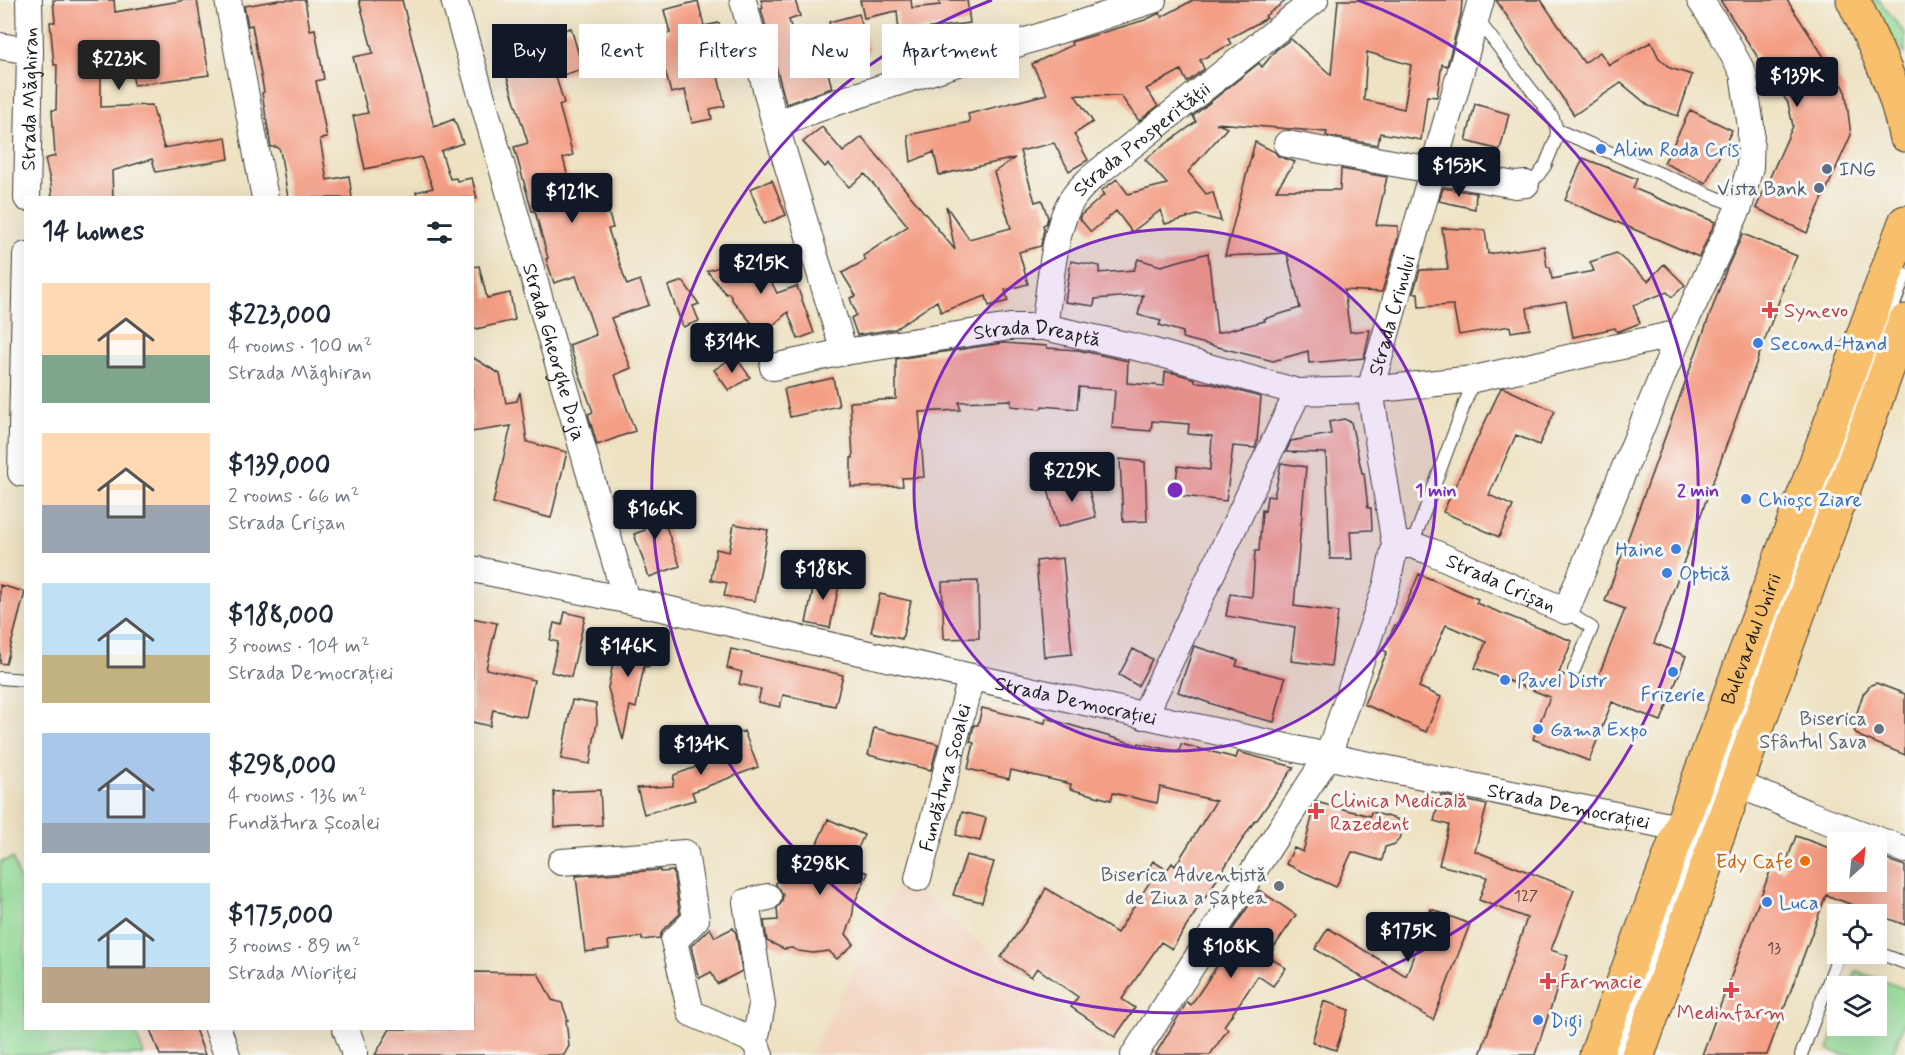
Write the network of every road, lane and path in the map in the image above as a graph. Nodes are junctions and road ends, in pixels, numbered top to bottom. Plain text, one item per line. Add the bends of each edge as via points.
1 (29, 0) edge
2 (228, 0) edge
3 (453, 0) edge
4 (743, 0) edge
5 (1153, 0) edge
6 (1315, 0) edge
7 (1700, 0) edge
8 (1855, 0) edge
9 (1479, 9) edge
10 (0, 46) edge
11 (30, 51) junction
12 (1905, 67) edge
13 (775, 124) junction
14 (1557, 130) junction
15 (1905, 135) edge
16 (1287, 144) dead end
17 (1433, 170) junction
18 (1526, 184) joint
19 (27, 196) edge
20 (265, 196) edge
21 (1739, 207) junction
22 (1905, 222) edge
23 (1905, 275) edge
24 (24, 298) edge
25 (1905, 321) edge
26 (1044, 327) junction
27 (1680, 333) junction
28 (844, 352) junction
29 (772, 367) dead end
30 (1474, 379) junction
31 (1370, 390) junction
32 (1298, 392) junction
33 (16, 472) edge
34 (1403, 545) junction
35 (474, 569) edge
36 (626, 600) junction
37 (1566, 611) junction
38 (1574, 670) dead end
39 (0, 678) edge
40 (971, 678) junction
41 (24, 680) edge
42 (1144, 716) junction
43 (1328, 756) junction
44 (1738, 784) junction
45 (1679, 828) junction
46 (1905, 850) edge
47 (561, 862) dead end
48 (918, 878) dead end
49 (768, 897) dead end
50 (1887, 956) edge
51 (1905, 963) edge
52 (1835, 964) edge
53 (218, 1030) edge
54 (346, 1030) edge
55 (758, 1048) edge
56 (227, 1055) edge
57 (354, 1055) edge
58 (1134, 1055) edge
59 (1596, 1055) edge
60 (1616, 1055) edge
61 (1638, 1055) edge
62 (1801, 1055) edge

1 - 11 street, Strada Măghiran
2 - 20 street
3 - 36 street, Strada Gheorghe Doja
4 - 13 street
5 - 13 street
6 - 26 street, Strada Prosperității via 1092,177 1073,198 1057,242
7 - 21 street, Strada Crișan via 1743,72 1751,157
8 - 12 main road
8 - 15 main road via 1883,63
9 - 14 lane via 1553,118
9 - 17 street, Strada Crinului
10 - 11 street
11 - 19 street, Strada Măghiran
13 - 28 street
14 - 18 lane via 1545,166
14 - 21 lane
16 - 17 street
17 - 18 street
17 - 31 street, Strada Crinului
21 - 27 street, Strada Crișan
22 - 45 main road, Bulevardul Unirii
23 - 60 lane, Bulevardul Unirii
24 - 33 street
25 - 44 main road, Bulevardul Unirii
26 - 28 street, Strada Dreaptă via 1010,327
26 - 32 street, Strada Dreaptă via 1144,348
27 - 30 street
27 - 37 street, Strada Crișan
28 - 29 street, Strada Dreaptă
30 - 31 street
30 - 34 lane
31 - 32 street, Strada Crinului
31 - 34 street
32 - 42 street
34 - 37 street, Strada Crișan via 1432,552
34 - 43 street
35 - 36 street, Strada Democrației
36 - 40 street, Strada Democrației
37 - 38 lane via 1592,628
39 - 41 lane
40 - 42 street, Strada Democrației
40 - 48 street, Fundătura Școalei
42 - 43 street, Strada Democrației
43 - 45 street, Strada Democrației
43 - 58 street
44 - 46 street
44 - 61 main road, Bulevardul Unirii
45 - 59 main road, Bulevardul Unirii
47 - 55 street via 686,853 696,919 674,941 691,1013
49 - 55 street via 746,902 762,1005
50 - 51 lane
52 - 62 lane
53 - 56 street
54 - 57 street

